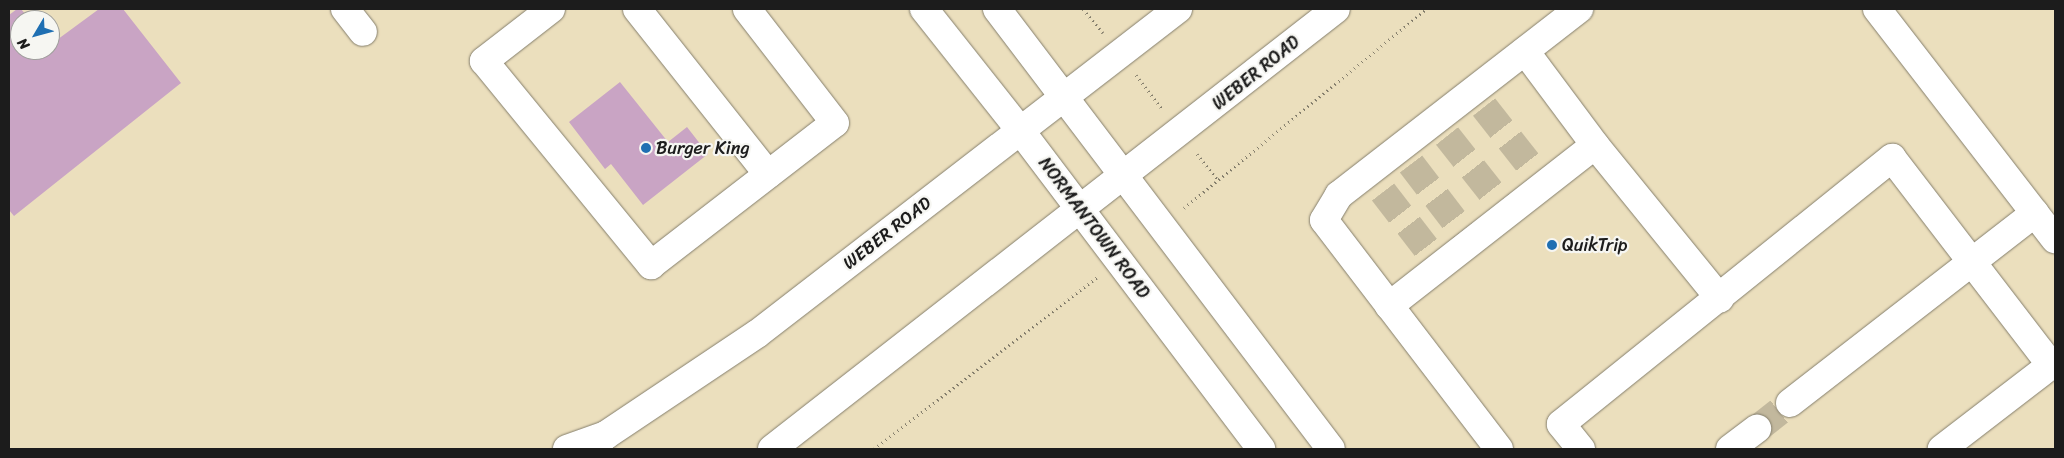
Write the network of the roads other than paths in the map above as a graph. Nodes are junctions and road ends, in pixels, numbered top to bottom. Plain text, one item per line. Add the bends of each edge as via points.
1 (345, 9) edge
2 (551, 9) edge
3 (637, 9) edge
4 (747, 9) edge
5 (924, 9) edge
6 (997, 9) edge
7 (1178, 9) edge
8 (1336, 9) edge
9 (1579, 9) edge
10 (1877, 9) edge
11 (363, 32) dead end
12 (1525, 51) junction
13 (1064, 94) junction
14 (1020, 130) junction
15 (1595, 145) junction
16 (768, 174) junction
17 (1124, 175) junction
18 (1079, 210) junction
19 (2035, 213) junction
20 (2055, 239) edge
21 (1972, 262) junction
22 (1720, 299) junction
23 (1389, 306) junction
24 (1790, 403) tunnel mouth
25 (1757, 429) tunnel mouth
26 (598, 442) edge
27 (567, 449) edge
28 (772, 449) edge
29 (1261, 449) edge
30 (1331, 449) edge
31 (1499, 449) edge
32 (1581, 449) edge
33 (1730, 449) edge
34 (1942, 449) edge

1 - 11 main road
2 - 16 main road via 484,61 651,265
3 - 16 main road
4 - 16 main road via 835,123
5 - 14 main road, NORMANTOWN ROAD
6 - 13 main road
7 - 13 main road, WEBER ROAD
8 - 17 main road, WEBER ROAD
9 - 12 main road
10 - 19 main road
12 - 15 main road
12 - 23 main road via 1478,100 1375,182 1339,195 1324,220
13 - 14 main road, WEBER ROAD
13 - 17 main road
14 - 18 main road, NORMANTOWN ROAD
14 - 26 main road, WEBER ROAD via 757,334
15 - 22 main road
15 - 23 main road via 1540,179 1436,260
17 - 18 main road, WEBER ROAD
17 - 30 main road
18 - 28 main road, WEBER ROAD
18 - 29 main road, NORMANTOWN ROAD
19 - 20 main road
19 - 21 main road
21 - 22 main road via 1892,158
21 - 24 main road
21 - 34 main road via 2051,365
22 - 32 main road via 1561,424
23 - 31 main road
25 - 33 main road
26 - 27 main road, WEBER ROAD

